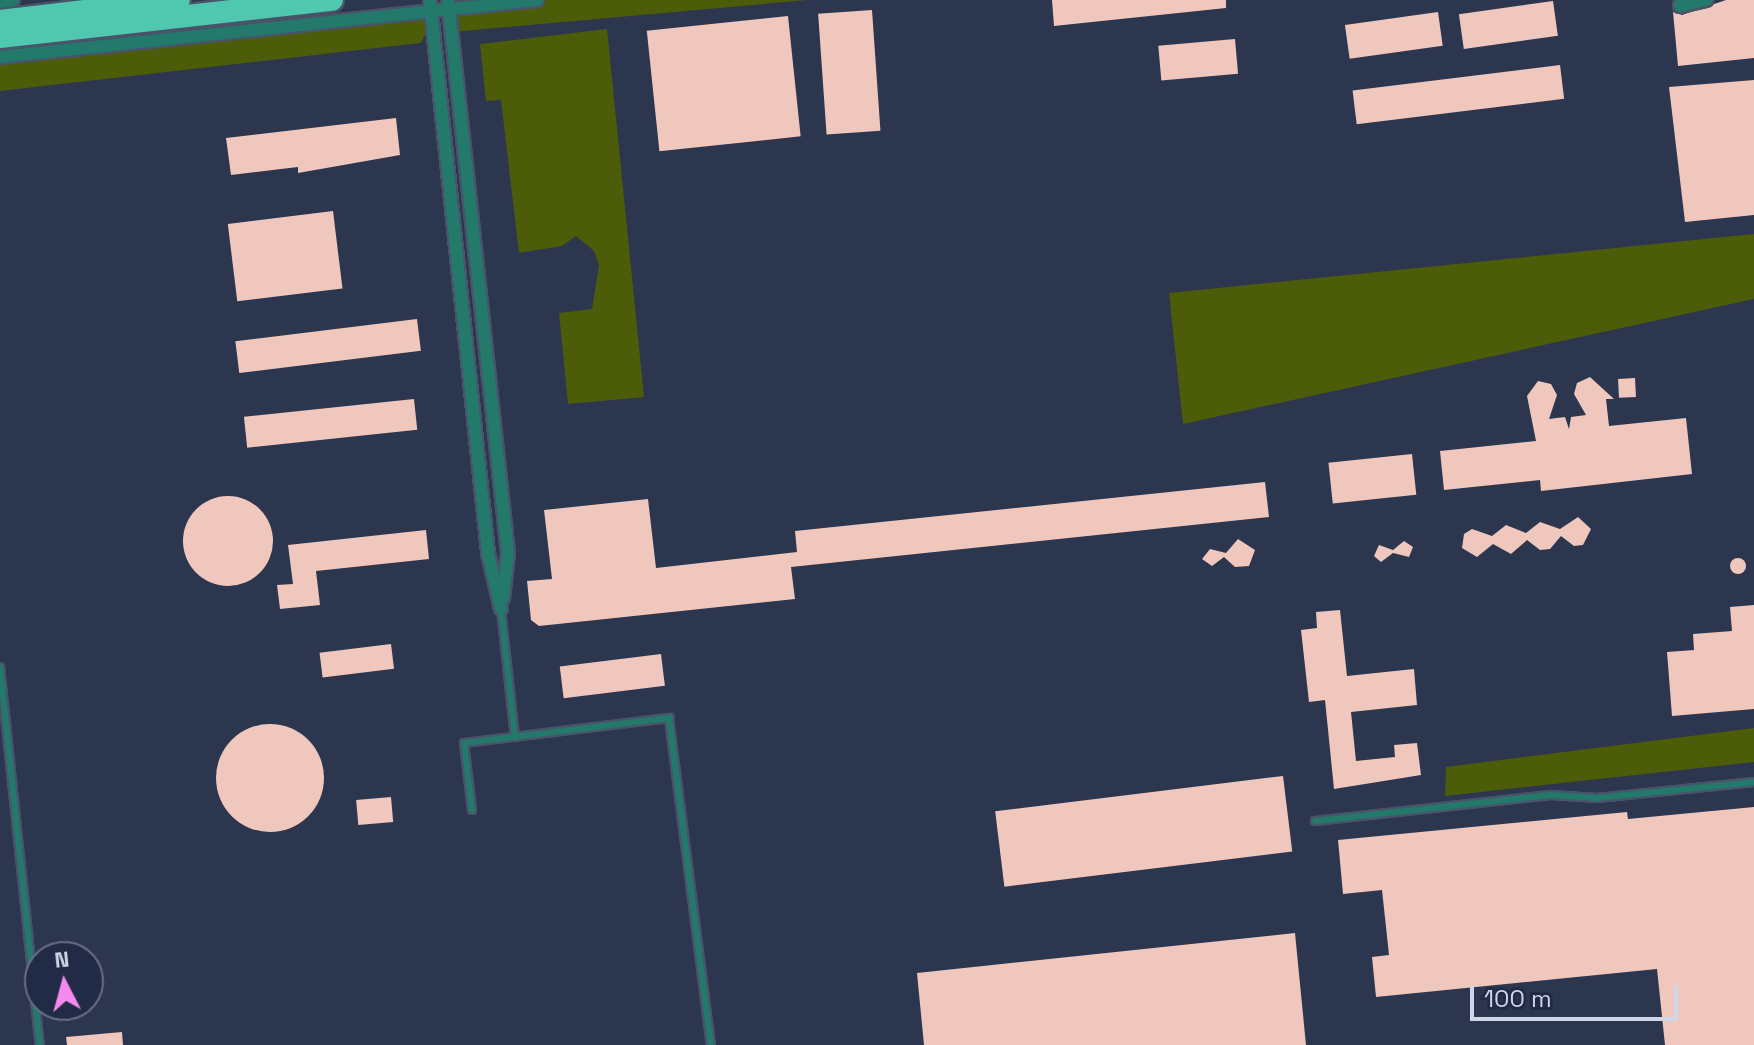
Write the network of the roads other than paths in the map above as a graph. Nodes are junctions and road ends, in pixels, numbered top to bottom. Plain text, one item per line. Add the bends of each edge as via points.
1 (13, 0) edge
2 (179, 0) edge
3 (332, 0) edge
4 (537, 0) edge
5 (1682, 0) edge
6 (1706, 0) edge
7 (0, 2) edge
8 (449, 4) edge
9 (431, 5) edge
10 (0, 21) edge
11 (0, 37) edge
12 (0, 57) edge
13 (501, 609) junction
14 (0, 667) edge
15 (515, 737) junction
16 (1754, 782) edge
17 (472, 810) dead end
18 (1315, 821) dead end
19 (40, 1045) edge
20 (711, 1045) edge

1 - 7 street
2 - 10 highway
3 - 11 highway
4 - 8 street
5 - 6 street via 1680,6
8 - 9 street
8 - 13 street via 508,553
9 - 12 street
9 - 13 street via 488,553
13 - 15 lane
14 - 19 lane
15 - 17 lane via 464,743
15 - 20 lane via 669,718
16 - 18 lane via 1597,798 1551,795

